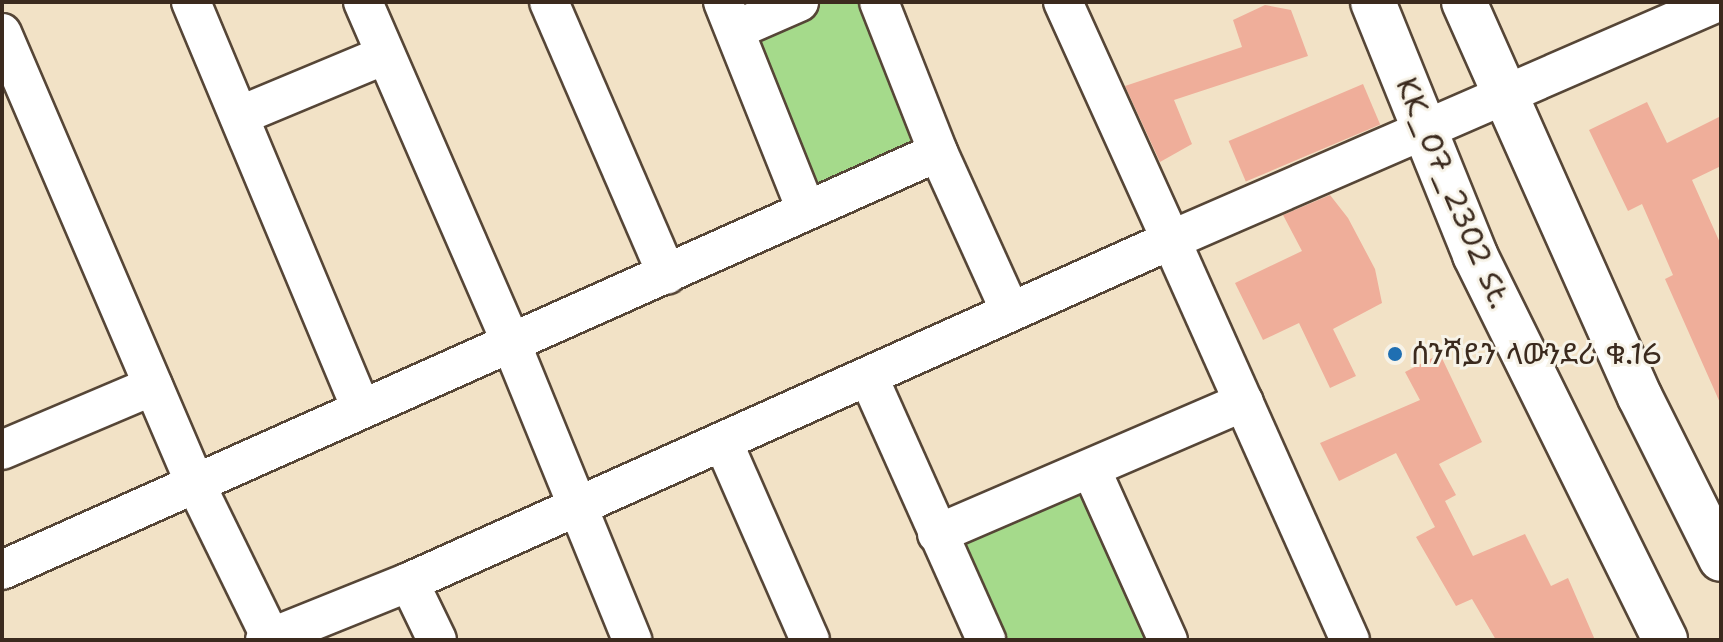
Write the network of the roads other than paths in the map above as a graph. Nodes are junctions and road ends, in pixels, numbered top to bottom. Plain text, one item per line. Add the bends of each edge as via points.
1 (191, 2) edge
2 (363, 2) edge
3 (549, 2) edge
4 (799, 2) edge
5 (879, 2) edge
6 (1063, 2) edge
7 (1373, 2) edge
8 (1464, 2) edge
9 (1718, 2) edge
10 (729, 16) edge
11 (2, 33) edge
12 (385, 55) junction
13 (1505, 93) junction
14 (241, 115) junction
15 (1426, 129) junction
16 (938, 152) junction
17 (806, 209) junction
18 (1171, 240) junction
19 (667, 275) junction
20 (1010, 311) junction
21 (511, 343) junction
22 (869, 378) junction
23 (153, 386) junction
24 (1244, 402) junction
25 (361, 408) junction
26 (5, 442) edge
27 (723, 442) junction
28 (1091, 469) junction
29 (196, 485) junction
30 (577, 503) junction
31 (937, 534) junction
32 (1721, 559) edge
33 (2, 570) edge
34 (409, 582) junction
35 (269, 639) edge
36 (437, 640) edge
37 (632, 640) edge
38 (810, 640) edge
39 (986, 640) edge
40 (1168, 640) edge
41 (1350, 640) edge
42 (1665, 640) edge

1 - 14 street
2 - 12 street
3 - 19 street
4 - 10 street
5 - 16 street
6 - 18 street
7 - 15 main road, KK_07_2302 St.
8 - 13 main road
9 - 13 street
10 - 17 street
11 - 23 street
12 - 14 street
12 - 21 street
13 - 15 street
13 - 32 main road via 1640,397
14 - 25 street
15 - 18 street
15 - 42 main road, KK_07_2302 St. via 1475,255
16 - 17 street
16 - 20 street
17 - 19 street
18 - 20 street
18 - 24 street
19 - 21 street
20 - 22 street
21 - 25 street
21 - 30 street
22 - 27 street
22 - 31 street
23 - 26 street
23 - 29 street
24 - 28 street
24 - 41 street
25 - 29 street
27 - 30 street
27 - 38 street
28 - 31 street
28 - 40 street
29 - 33 street
29 - 35 street
30 - 34 street
30 - 37 street
31 - 39 street
34 - 35 street
34 - 36 street

